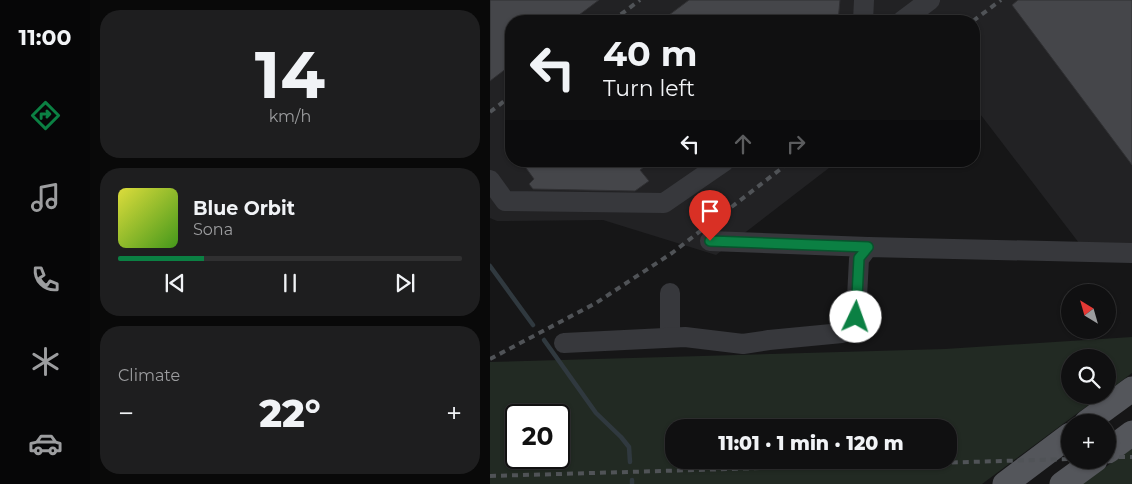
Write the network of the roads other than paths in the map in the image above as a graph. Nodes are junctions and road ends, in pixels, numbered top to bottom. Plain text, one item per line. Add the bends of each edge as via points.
1 (864, 0) edge
2 (929, 0) edge
3 (863, 15) edge
4 (910, 15) edge
5 (716, 167) edge
6 (490, 180) edge
7 (710, 241) dead end
8 (868, 247) junction
9 (1132, 253) edge
10 (670, 293) dead end
11 (670, 337) junction
12 (564, 343) dead end
13 (1132, 389) edge
14 (1098, 414) edge
15 (1132, 433) edge
16 (1061, 442) edge
17 (1116, 445) edge
18 (1083, 469) edge
19 (1005, 484) edge
20 (1062, 484) edge

1 - 3 lane
2 - 4 lane
5 - 6 lane via 664,203 505,201
7 - 8 lane
8 - 9 lane
8 - 11 lane via 859,258 856,317 842,333 743,344
10 - 11 lane
11 - 12 lane
13 - 14 main road
15 - 17 main road
16 - 19 main road
18 - 20 main road

